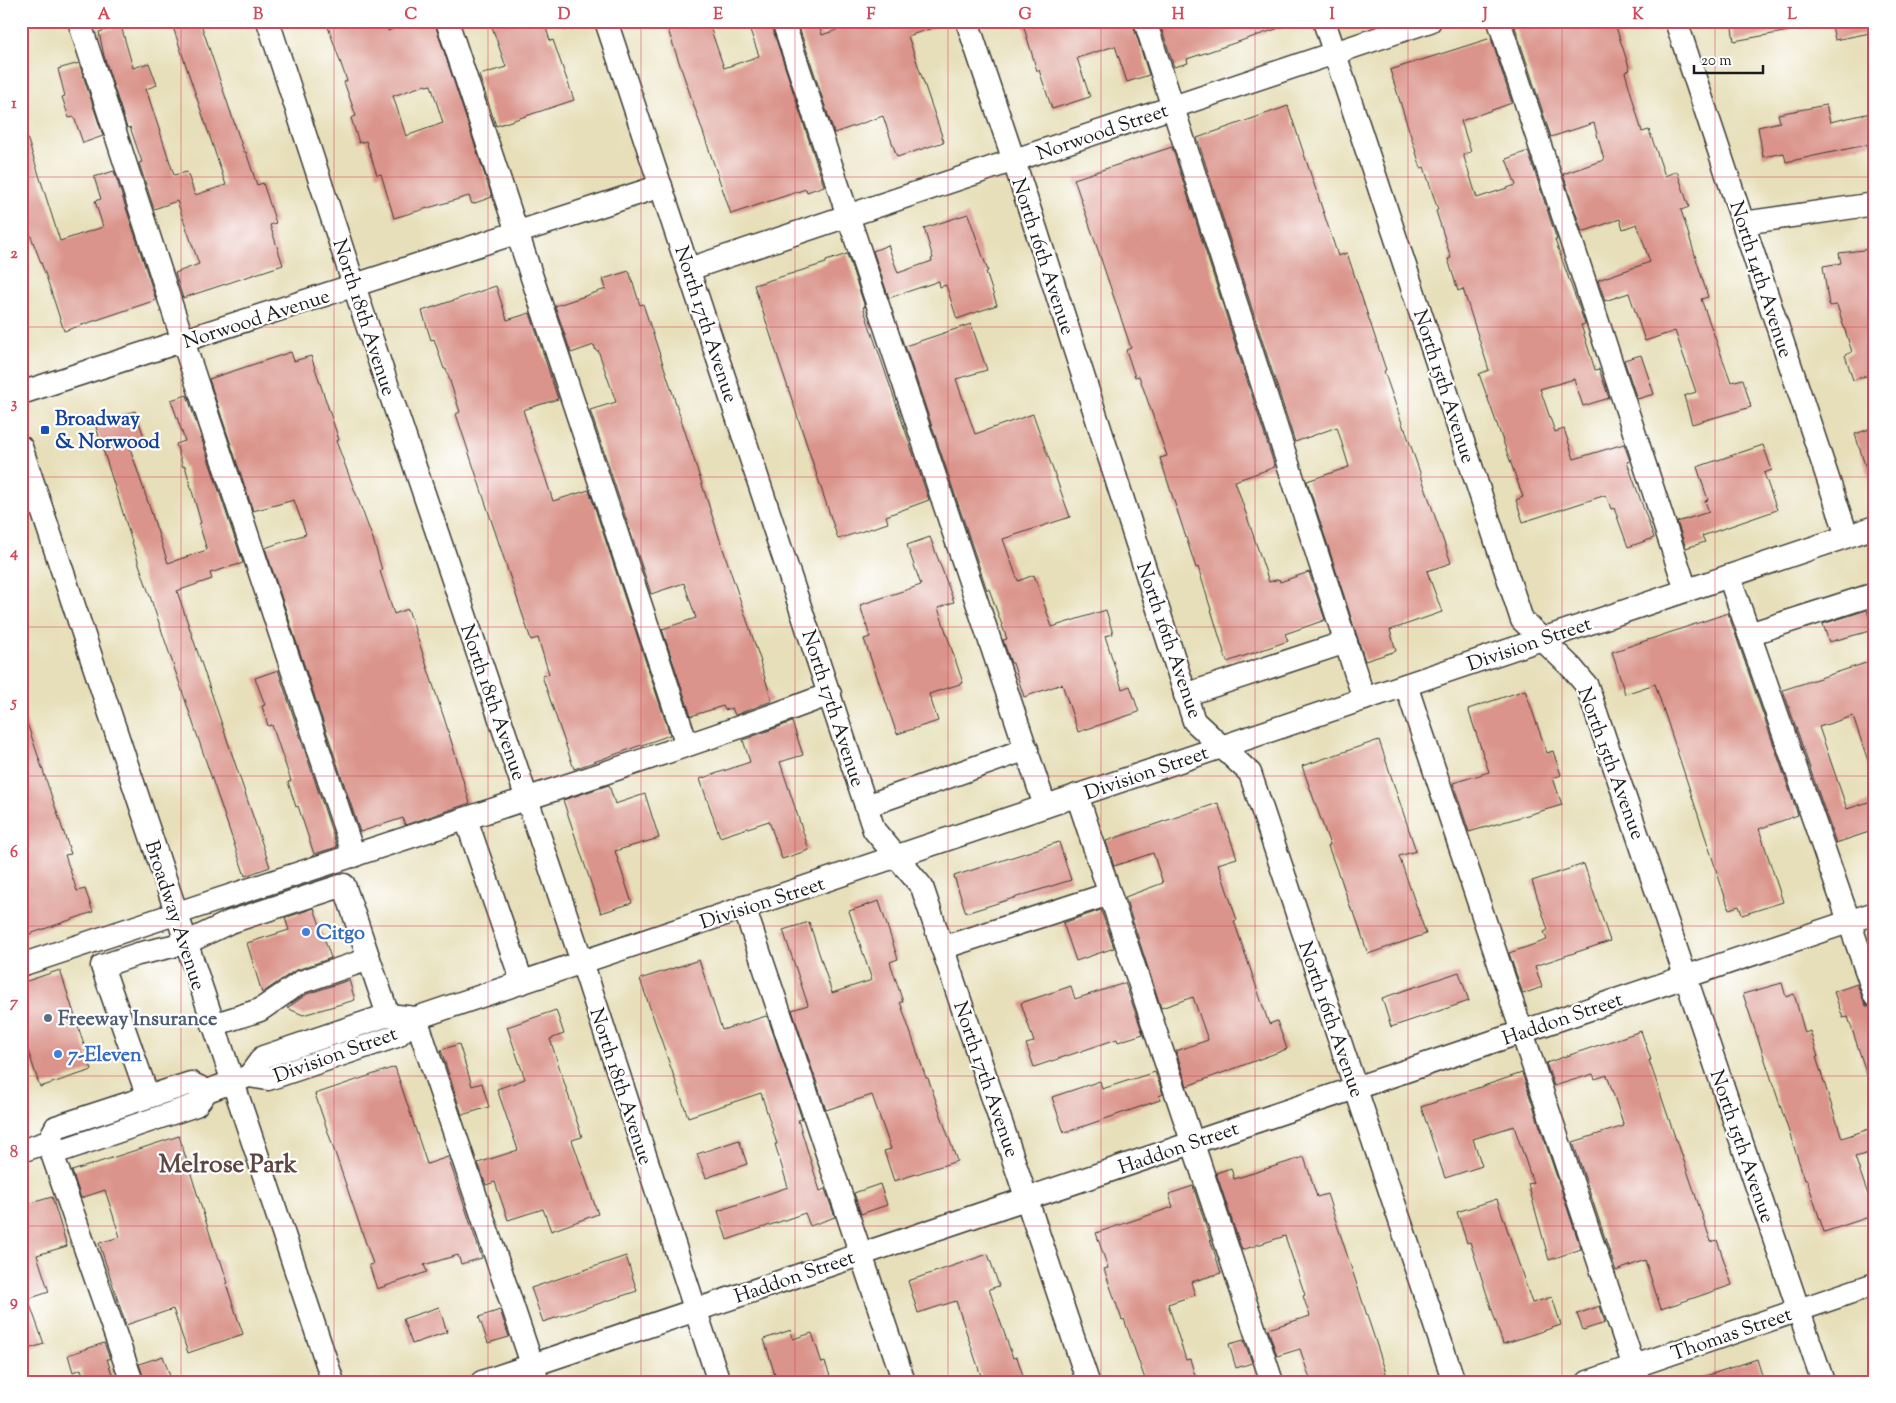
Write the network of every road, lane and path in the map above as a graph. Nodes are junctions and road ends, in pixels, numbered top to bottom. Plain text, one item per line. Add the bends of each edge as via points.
1 (79, 21) edge
2 (268, 21) edge
3 (448, 21) edge
4 (606, 21) edge
5 (784, 21) edge
6 (967, 21) edge
7 (1145, 21) edge
8 (1324, 21) edge
9 (1430, 21) edge
10 (1499, 21) edge
11 (1676, 21) edge
12 (1335, 53) junction
13 (1173, 107) junction
14 (1014, 161) junction
15 (661, 186) junction
16 (1875, 204) edge
17 (848, 216) junction
18 (1743, 223) junction
19 (518, 233) junction
20 (688, 269) junction
21 (355, 286) junction
22 (182, 341) junction
23 (21, 394) edge
24 (21, 447) edge
25 (1875, 527) edge
26 (1847, 536) junction
27 (1729, 576) junction
28 (1686, 590) junction
29 (1875, 594) edge
30 (1749, 634) junction
31 (1542, 639) junction
32 (1346, 642) junction
33 (1406, 685) junction
34 (830, 694) junction
35 (1185, 695) junction
36 (1364, 699) junction
37 (687, 745) junction
38 (1221, 747) junction
39 (1027, 749) junction
40 (1077, 796) junction
41 (526, 799) junction
42 (866, 806) junction
43 (1046, 806) junction
44 (466, 819) junction
45 (354, 856) junction
46 (897, 857) junction
47 (1109, 894) junction
48 (744, 907) junction
49 (176, 913) junction
50 (1875, 913) edge
51 (1850, 921) junction
52 (186, 943) junction
53 (942, 948) junction
54 (369, 959) junction
55 (582, 962) junction
56 (21, 965) edge
57 (1686, 976) junction
58 (522, 982) junction
59 (1875, 996) edge
60 (388, 1015) junction
61 (416, 1018) junction
62 (213, 1025) junction
63 (1522, 1032) junction
64 (241, 1079) junction
65 (1355, 1088) junction
66 (207, 1091) junction
67 (148, 1097) junction
68 (48, 1142) junction
69 (1192, 1142) junction
70 (21, 1151) edge
71 (1027, 1198) junction
72 (861, 1254) junction
73 (1875, 1284) edge
74 (695, 1310) junction
75 (1799, 1310) junction
76 (536, 1373) edge
77 (1636, 1374) edge
78 (132, 1382) edge
79 (333, 1382) edge
80 (482, 1382) edge
81 (719, 1382) edge
82 (904, 1382) edge
83 (1088, 1382) edge
84 (1272, 1382) edge
85 (1454, 1382) edge
86 (1588, 1382) edge
87 (1823, 1382) edge

1 - 22 street
2 - 21 street, North 18th Avenue
3 - 19 street
4 - 15 street, North 17th Avenue
5 - 17 street
6 - 14 street, North 16th Avenue
7 - 13 street
8 - 12 street, North 15th Avenue
9 - 12 street, Norwood Street
10 - 28 street
11 - 18 street, North 14th Avenue
12 - 13 street, Norwood Street
12 - 31 street, North 15th Avenue via 1522,620
13 - 14 street, Norwood Street
13 - 32 street
14 - 17 street, Norwood Street
14 - 35 street, North 16th Avenue
15 - 19 street, Norwood Avenue
15 - 20 street, North 17th Avenue
16 - 18 street
17 - 20 street, Norwood Street
17 - 39 street
18 - 26 street, North 14th Avenue
19 - 21 street, Norwood Avenue
19 - 37 street
20 - 34 street, North 17th Avenue
21 - 22 street, Norwood Avenue
21 - 41 street, North 18th Avenue
22 - 23 street, Norwood Avenue
22 - 45 street
24 - 49 street, Broadway Avenue
25 - 26 street, Division Street
26 - 27 street, Division Street
27 - 28 street, Division Street
27 - 30 street
28 - 31 street, Division Street
29 - 30 street
30 - 51 street
31 - 33 street, Division Street
31 - 57 street, North 15th Avenue via 1587,686
32 - 35 street
32 - 36 street
33 - 36 street, Division Street
33 - 63 street
34 - 37 street
34 - 42 street, North 17th Avenue
35 - 38 street, North 16th Avenue via 1194,722
36 - 38 street, Division Street
37 - 41 street
38 - 40 street, Division Street
38 - 65 street, North 16th Avenue via 1250,773
39 - 42 street
39 - 43 street
40 - 43 street, Division Street
40 - 47 street
41 - 44 street
41 - 55 street, North 18th Avenue
42 - 46 street, North 17th Avenue via 874,830
43 - 46 street, Division Street
44 - 45 street
44 - 58 street
45 - 49 street
46 - 48 street, Division Street
46 - 53 street, North 17th Avenue via 922,887
47 - 53 street
47 - 69 street
48 - 55 street, Division Street
48 - 72 street
49 - 52 street, Broadway Avenue
49 - 56 street
50 - 51 street, Haddon Street
51 - 57 street, Haddon Street
51 - 59 street
52 - 54 street via 230,922 344,885
52 - 62 street, Broadway Avenue
52 - 67 street via 102,966
53 - 71 street, North 17th Avenue
54 - 60 street
54 - 62 street via 301,982 260,1010
55 - 58 street, Division Street
55 - 74 street, North 18th Avenue
57 - 63 street, Haddon Street
57 - 75 street, North 15th Avenue
58 - 61 street, Division Street
60 - 61 street, Division Street
60 - 64 street, Division Street via 262,1057
61 - 64 street, Division Street via 397,1036 268,1079
61 - 76 street
62 - 64 street, Broadway Avenue
63 - 65 street, Haddon Street
63 - 77 street
64 - 66 street, Division Street
64 - 79 street, Broadway Avenue
65 - 69 street, Haddon Street
65 - 85 street, North 16th Avenue
66 - 67 street via 191,1083
66 - 68 street, Division Street via 196,1105 70,1148 60,1151
67 - 68 street via 56,1127
68 - 70 street
68 - 78 street
69 - 71 street, Haddon Street
69 - 84 street
71 - 72 street, Haddon Street
71 - 83 street, North 17th Avenue
72 - 74 street, Haddon Street
72 - 82 street
73 - 75 street, Thomas Street
74 - 76 street, Haddon Street
74 - 81 street, North 18th Avenue
75 - 77 street, Thomas Street
75 - 87 street, North 15th Avenue
76 - 80 street, Haddon Street
77 - 86 street, Thomas Street

